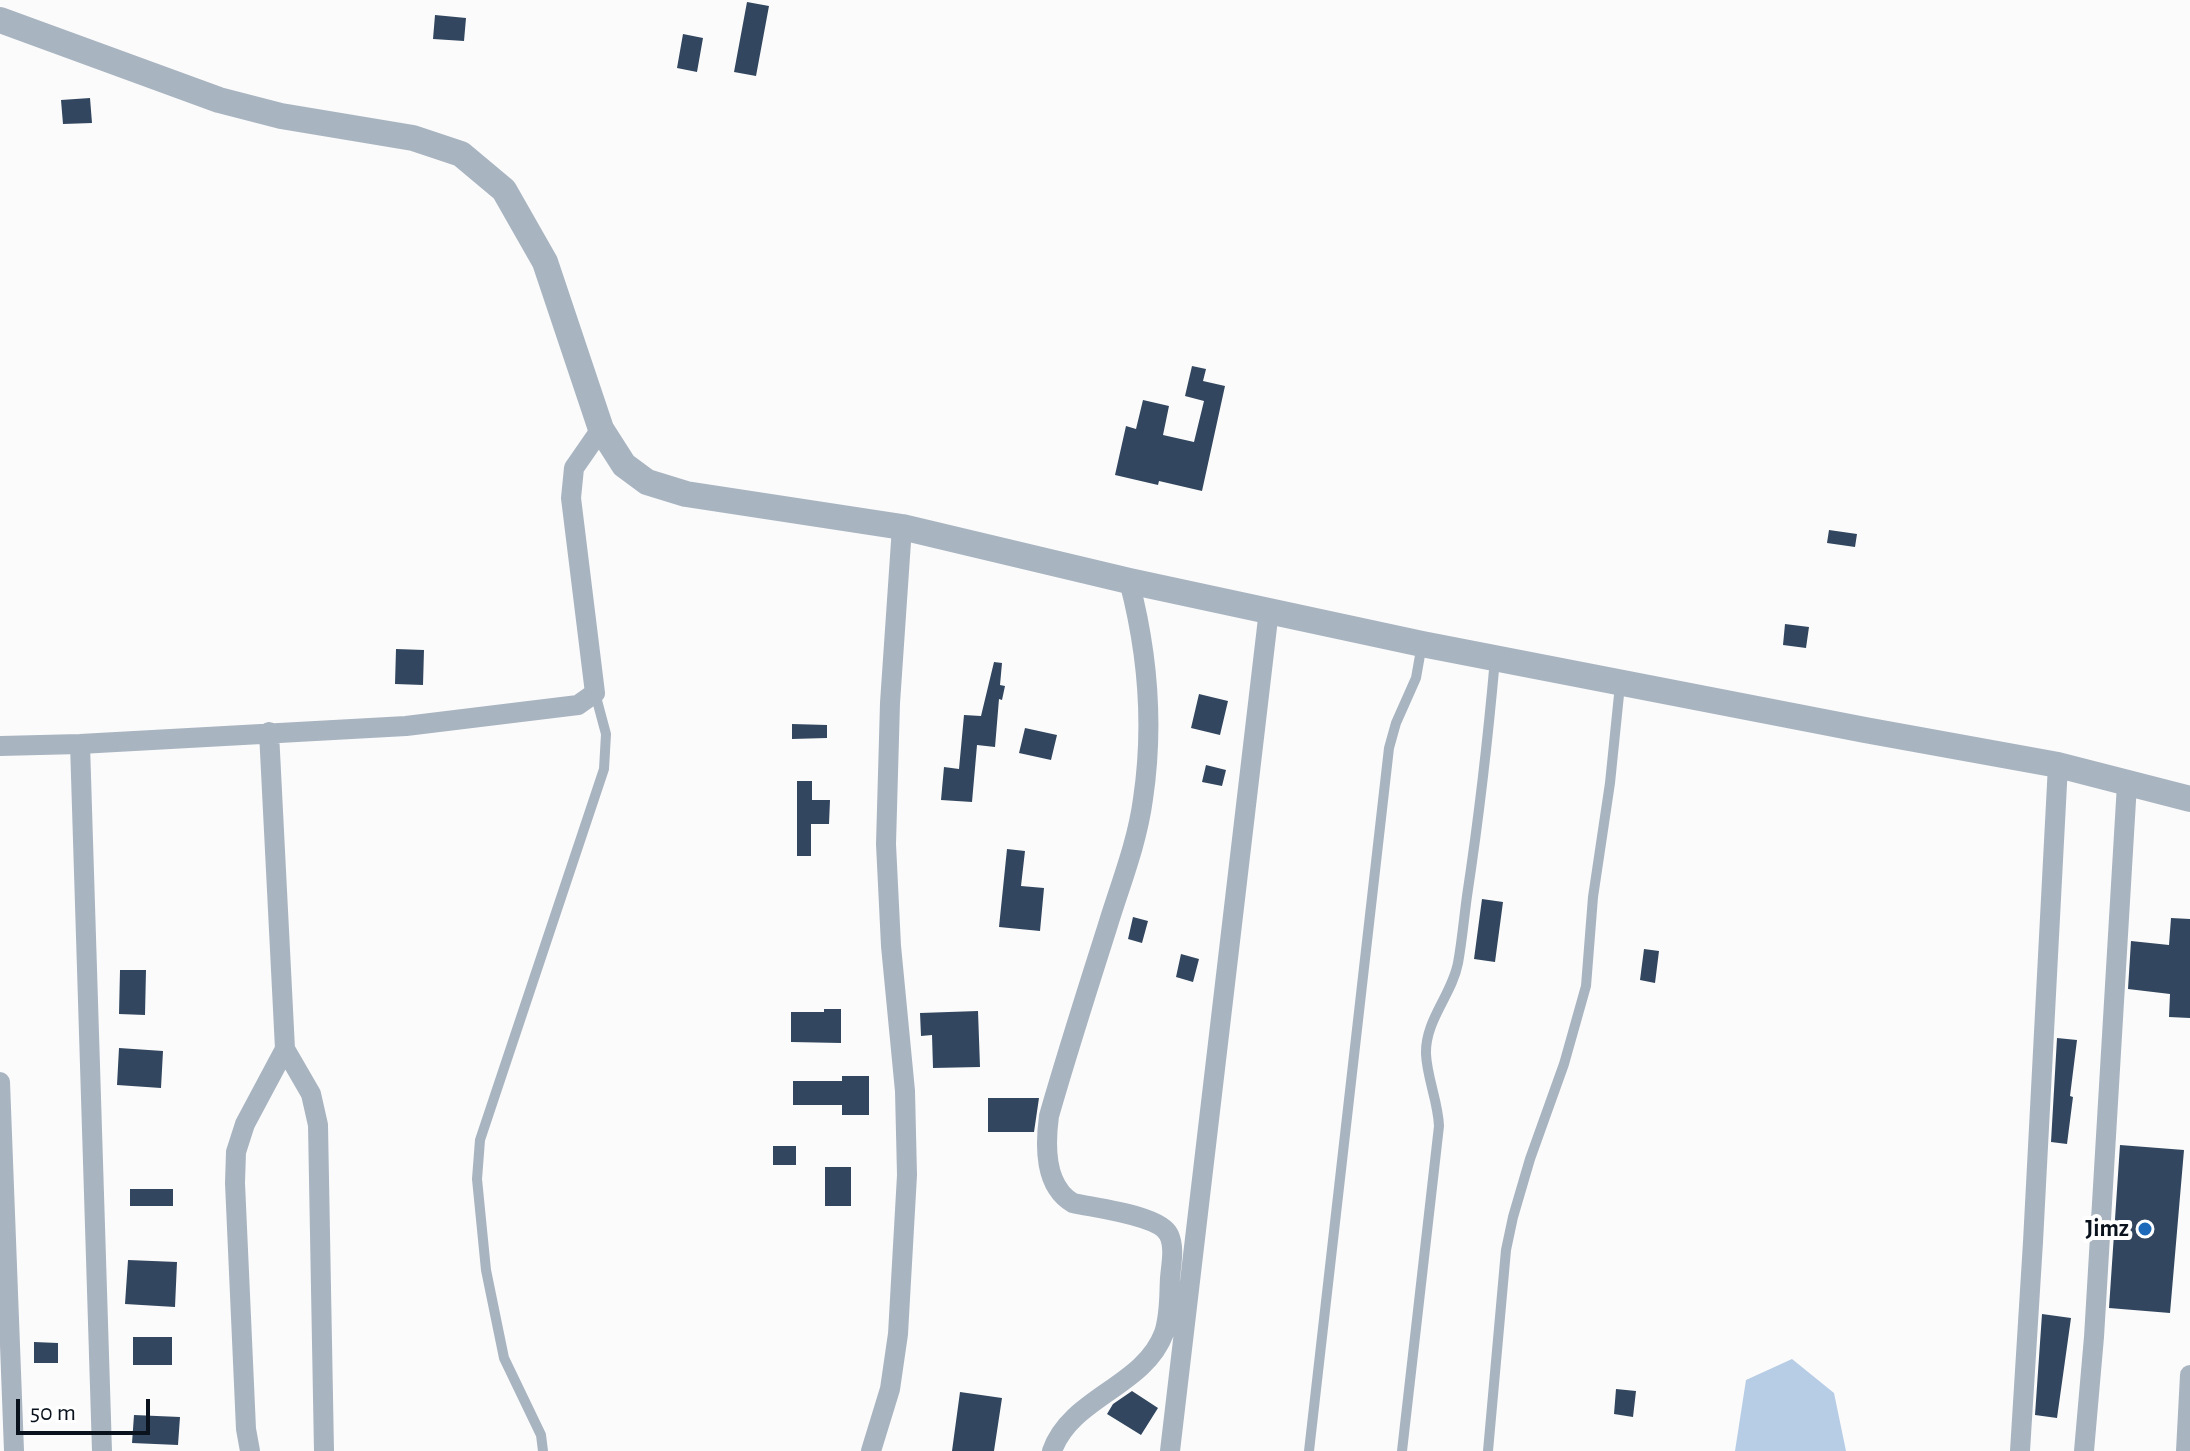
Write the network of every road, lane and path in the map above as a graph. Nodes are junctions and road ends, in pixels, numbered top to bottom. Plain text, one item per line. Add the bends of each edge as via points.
1 (0, 20) edge
2 (601, 429) junction
3 (902, 527) junction
4 (1129, 581) junction
5 (1269, 610) junction
6 (1422, 644) junction
7 (1495, 659) junction
8 (1620, 683) junction
9 (595, 693) junction
10 (269, 732) junction
11 (80, 744) junction
12 (0, 746) edge
13 (2058, 765) junction
14 (2127, 784) junction
15 (2190, 799) edge
16 (285, 1049) junction
17 (0, 1082) edge
18 (2190, 1375) edge
19 (14, 1451) edge
20 (102, 1451) edge
21 (250, 1451) edge
22 (324, 1451) edge
23 (543, 1451) edge
24 (871, 1451) edge
25 (1052, 1451) edge
26 (1170, 1451) edge
27 (1309, 1451) edge
28 (1402, 1451) edge
29 (1488, 1451) edge
30 (2020, 1451) edge
31 (2084, 1451) edge
32 (2186, 1451) edge

1 - 2 street via 219,100 413,138 461,154 504,190 545,262
2 - 3 street via 624,465 647,482 686,494
2 - 9 street via 574,468 571,498
3 - 4 street
3 - 24 street via 886,844 907,1175 898,1334 890,1389
4 - 5 street
4 - 25 street via 1148,670 1143,800 1130,861 1049,1116 1047,1151 1055,1189 1063,1197 1148,1219 1167,1231 1172,1260 1168,1315 1152,1354 1063,1428
5 - 6 street
5 - 26 street
6 - 7 street
6 - 27 lane via 1416,678 1389,748
7 - 8 street
7 - 28 lane via 1459,961 1427,1036 1439,1126
8 - 13 street
8 - 29 lane via 1586,986 1506,1250
9 - 10 street via 578,705 406,726
9 - 23 lane via 606,734 604,769 480,1140 478,1166 486,1270 504,1358 541,1435
10 - 11 street
10 - 16 street
11 - 12 street
11 - 20 street
13 - 14 street
13 - 30 street
14 - 15 street
14 - 31 street
16 - 21 street via 236,1152
16 - 22 street via 311,1094 318,1125
17 - 19 street
18 - 32 street

